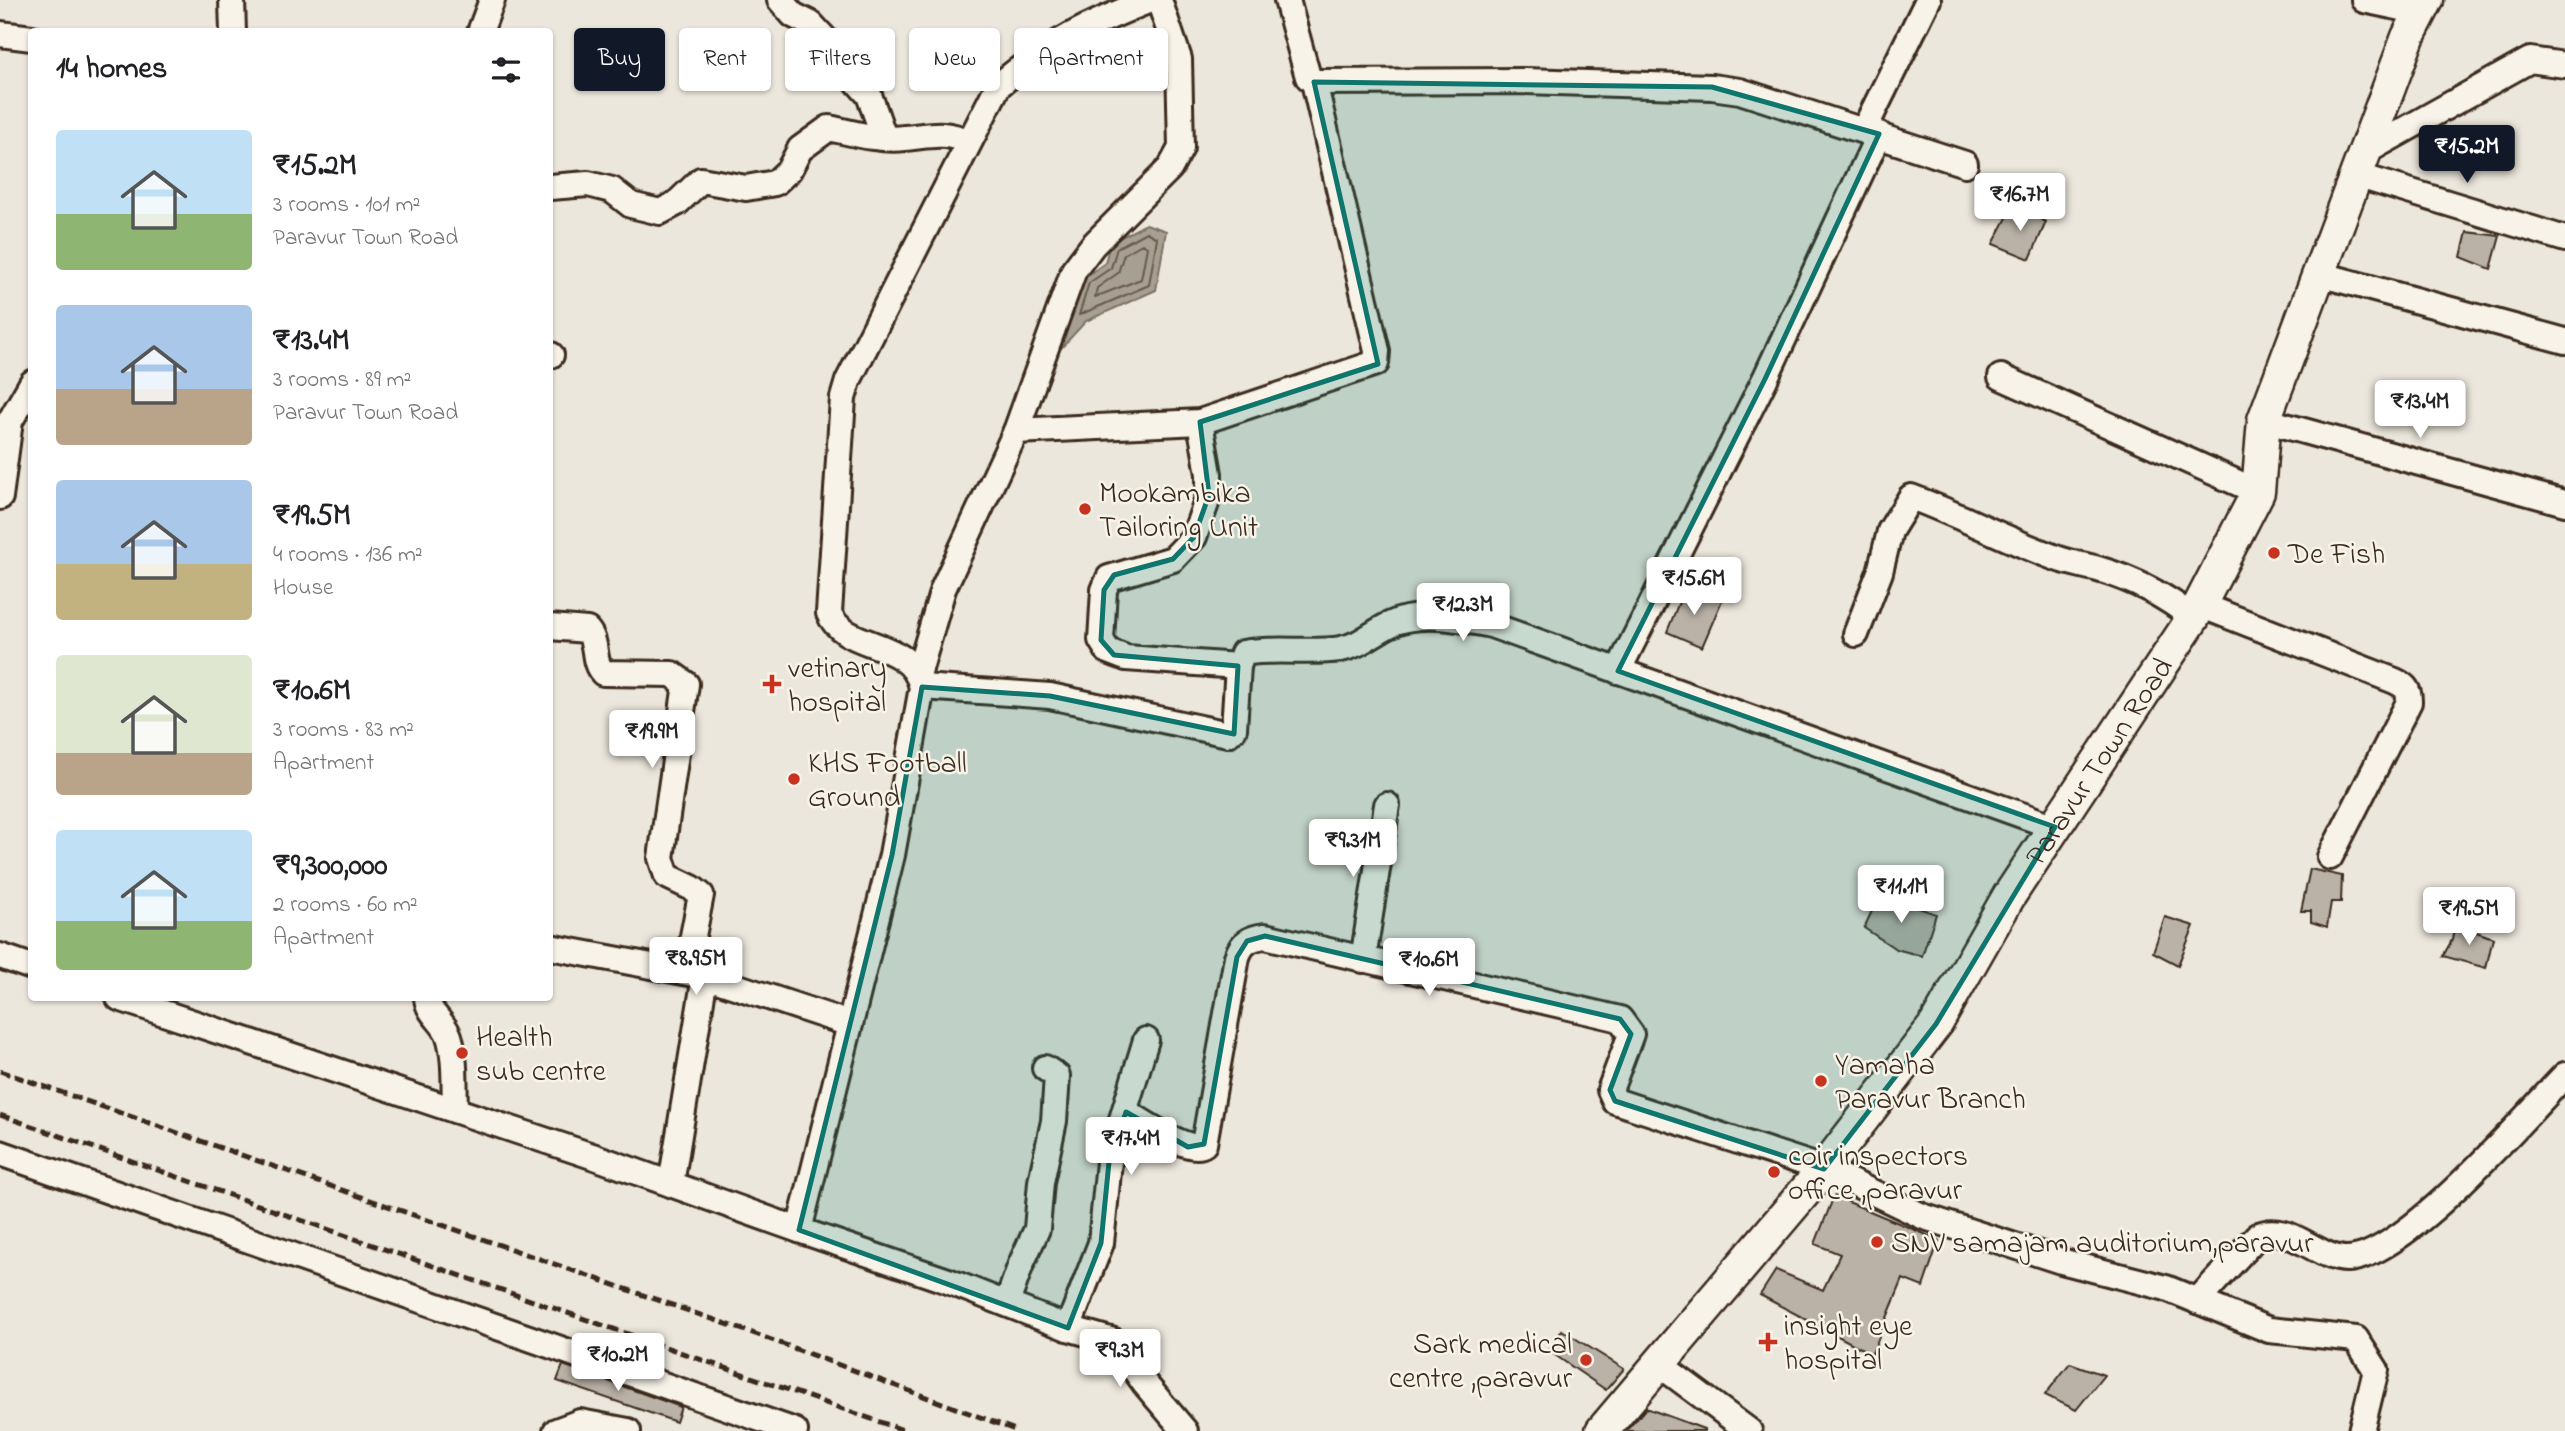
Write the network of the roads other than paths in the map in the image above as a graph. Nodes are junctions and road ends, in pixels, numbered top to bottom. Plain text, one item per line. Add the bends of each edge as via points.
1 (232, 0) edge
2 (492, 0) edge
3 (780, 0) edge
4 (1150, 0) edge
5 (1159, 0) edge
6 (1287, 0) edge
7 (1928, 0) edge
8 (2364, 0) edge
9 (2424, 6) edge
10 (233, 28) edge
11 (482, 28) edge
12 (0, 34) edge
13 (28, 38) edge
14 (2565, 65) edge
15 (1314, 82) junction
16 (1872, 132) junction
17 (884, 137) junction
18 (968, 142) junction
19 (2361, 163) junction
20 (1965, 164) dead end
21 (553, 187) edge
22 (2565, 239) edge
23 (2319, 274) junction
24 (2565, 341) edge
25 (2001, 377) dead end
26 (28, 390) edge
27 (2264, 420) junction
28 (1200, 422) junction
29 (1016, 430) junction
30 (2258, 492) junction
31 (0, 497) edge
32 (2565, 503) edge
33 (2196, 611) junction
34 (553, 627) edge
35 (1856, 635) dead end
36 (1238, 666) junction
37 (1618, 671) junction
38 (920, 680) junction
39 (1387, 805) dead end
40 (2055, 827) junction
41 (2330, 857) dead end
42 (553, 948) edge
43 (0, 956) edge
44 (1363, 960) junction
45 (28, 966) edge
46 (695, 974) junction
47 (137, 1001) edge
48 (427, 1001) edge
49 (174, 1007) edge
50 (850, 1024) junction
51 (1146, 1040) dead end
52 (1045, 1068) dead end
53 (2565, 1075) edge
54 (455, 1110) junction
55 (1126, 1112) junction
56 (0, 1153) edge
57 (1824, 1169) junction
58 (671, 1184) junction
59 (799, 1230) junction
60 (2197, 1301) junction
61 (1007, 1303) junction
62 (1068, 1328) junction
63 (1659, 1364) junction
64 (556, 1431) edge
65 (628, 1431) edge
66 (795, 1431) edge
67 (1185, 1431) edge
68 (1602, 1431) edge
69 (1749, 1431) edge
70 (2361, 1431) edge

1 - 10 street
2 - 11 street
3 - 17 street via 836,51 869,95
4 - 18 street via 1083,27 1026,62 998,86
5 - 29 street via 1179,59 1181,148 1170,167 1074,270
6 - 15 street via 1308,77
7 - 16 street
8 - 9 street
9 - 19 main road, Paravur Town Road
12 - 13 street
14 - 19 street via 2530,60
15 - 16 street via 1525,81 1712,87 1740,91
15 - 28 street via 1377,351 1376,363
16 - 20 street
16 - 37 street via 1765,379
17 - 18 street via 904,139 926,133
17 - 21 street via 829,128 800,149 789,170 775,183 746,188 701,180 660,212 631,205 611,190 588,184
18 - 38 street via 843,398 829,613 846,631 908,660
19 - 22 street
19 - 23 main road, Paravur Town Road
23 - 24 street
23 - 27 main road, Paravur Town Road
25 - 30 street
26 - 31 street via 10,421
27 - 30 main road, Paravur Town Road
27 - 32 street
28 - 29 street
28 - 36 street via 1209,495 1194,537 1173,559 1109,578 1101,640 1108,651 1126,658
29 - 38 street via 943,589
30 - 33 main road, Paravur Town Road
33 - 35 street via 1911,497 1889,531 1880,572
33 - 40 main road, Paravur Town Road
33 - 41 street via 2395,681 2409,693 2409,702
34 - 46 street via 587,630 596,642 598,668 603,673 672,674 686,684 661,858 667,876 701,895
36 - 37 street via 1243,653 1336,649 1365,641 1390,624 1445,618 1491,625
36 - 38 street via 1234,729 1228,734 1050,696
37 - 40 street
38 - 50 street via 892,855
39 - 44 street
40 - 57 main road, Paravur Town Road via 2009,896 1936,1024
42 - 46 street
43 - 45 street
44 - 55 street via 1265,936 1247,941 1237,957 1204,1144 1188,1147
44 - 57 street via 1620,1019 1631,1034 1611,1090 1615,1101
46 - 50 street
46 - 58 street
47 - 49 street
48 - 54 street via 451,1043
49 - 54 street
50 - 59 street
51 - 55 street
52 - 61 street via 1056,1076 1054,1121 1037,1230
53 - 60 street via 2476,1168 2400,1236 2347,1259 2286,1235 2265,1232
54 - 58 street
55 - 62 street via 1109,1162 1101,1243
56 - 66 street
57 - 60 street via 1922,1216
57 - 63 main road, Paravur Town Road
58 - 59 street
59 - 61 street
60 - 70 street via 2269,1330 2356,1339 2376,1370
61 - 62 street
62 - 67 street via 1114,1341
63 - 68 main road, Paravur Town Road
63 - 69 street
64 - 65 street via 580,1422

